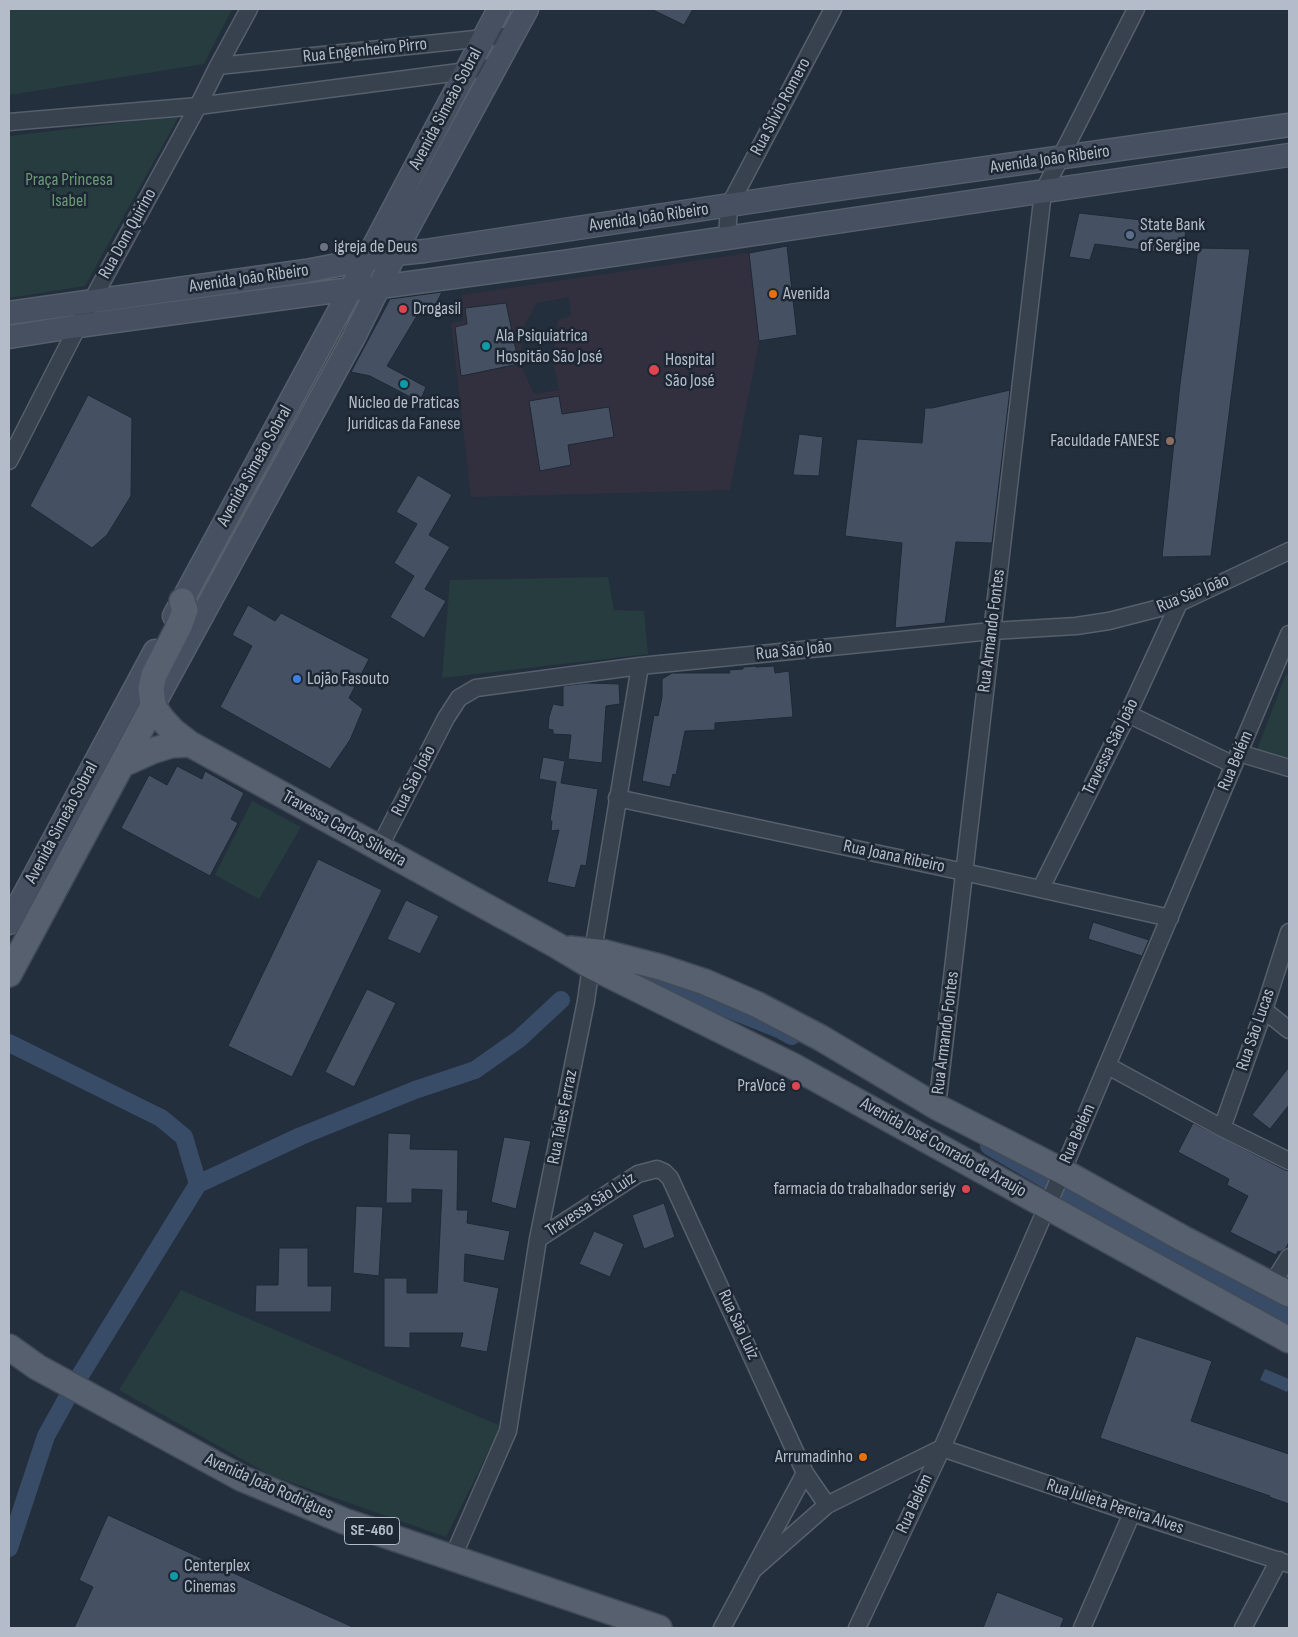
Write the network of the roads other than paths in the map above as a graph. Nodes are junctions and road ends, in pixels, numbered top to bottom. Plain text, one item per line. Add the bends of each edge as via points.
1 (249, 9) edge
2 (499, 9) edge
3 (527, 9) edge
4 (833, 9) edge
5 (1136, 9) edge
6 (512, 36) junction
7 (484, 39) junction
8 (218, 66) junction
9 (496, 66) junction
10 (466, 71) junction
11 (198, 106) junction
12 (9, 122) edge
13 (1289, 125) edge
14 (1289, 155) edge
15 (1059, 158) junction
16 (1044, 192) junction
17 (729, 206) junction
18 (727, 238) junction
19 (395, 254) junction
20 (366, 260) junction
21 (380, 287) junction
22 (352, 289) junction
23 (92, 302) junction
24 (9, 313) edge
25 (78, 326) junction
26 (9, 337) edge
27 (9, 460) edge
28 (1289, 551) edge
29 (182, 601) junction
30 (1179, 604) junction
31 (992, 631) junction
32 (1289, 634) edge
33 (640, 666) junction
34 (1283, 667) edge
35 (153, 706) junction
36 (1128, 714) junction
37 (190, 744) junction
38 (1237, 759) junction
39 (123, 764) junction
40 (1289, 768) edge
41 (617, 798) junction
42 (379, 848) junction
43 (964, 872) junction
44 (1041, 888) junction
45 (1170, 918) junction
46 (9, 923) edge
47 (1289, 932) edge
48 (592, 959) junction
49 (9, 974) edge
50 (1264, 1010) junction
51 (1289, 1030) edge
52 (1108, 1066) junction
53 (937, 1107) junction
54 (1222, 1128) junction
55 (1289, 1161) edge
56 (1061, 1174) junction
57 (670, 1178) joint
58 (1048, 1203) junction
59 (538, 1239) junction
60 (1182, 1240) junction
61 (1289, 1257) edge
62 (1189, 1281) junction
63 (1281, 1289) edge
64 (1289, 1340) edge
65 (9, 1347) edge
66 (942, 1448) junction
67 (806, 1473) junction
68 (827, 1506) junction
69 (1132, 1513) junction
70 (452, 1559) junction
71 (1284, 1562) edge
72 (753, 1570) junction
73 (658, 1628) edge
74 (722, 1628) edge
75 (857, 1628) edge
76 (1082, 1628) edge
77 (1243, 1628) edge

1 - 8 street, Rua Dom Quirino
2 - 7 main road, Avenida Simeão Sobral
3 - 6 main road, Avenida Simeão Sobral
4 - 17 street, Rua Sílvio Romero
5 - 15 street, Rua Armando Fontes
6 - 7 street, Rua Engenheiro Pirro
6 - 9 main road, Avenida Simeão Sobral
7 - 8 street, Rua Engenheiro Pirro
7 - 10 main road, Avenida Simeão Sobral
8 - 11 street, Rua Dom Quirino
9 - 10 street
9 - 19 main road, Avenida Simeão Sobral
10 - 11 street
10 - 20 main road, Avenida Simeão Sobral
11 - 12 street
11 - 23 street, Rua Dom Quirino
13 - 15 main road, Avenida João Ribeiro
14 - 16 main road, Avenida João Ribeiro
15 - 16 street, Rua Armando Fontes
15 - 17 main road, Avenida João Ribeiro
16 - 18 main road, Avenida João Ribeiro
16 - 31 street, Rua Armando Fontes
17 - 18 street
17 - 19 main road, Avenida João Ribeiro
18 - 21 main road, Avenida João Ribeiro
19 - 20 main road, Avenida João Ribeiro
19 - 21 main road, Avenida Simeão Sobral
20 - 22 main road, Avenida Simeão Sobral
20 - 23 main road, Avenida João Ribeiro
21 - 22 main road, Avenida João Ribeiro
21 - 35 main road, Avenida Simeão Sobral
22 - 25 main road, Avenida João Ribeiro
22 - 29 main road, Avenida Simeão Sobral
23 - 24 main road, Avenida João Ribeiro
23 - 25 street, Rua Dom Quirino
25 - 26 main road, Avenida João Ribeiro
25 - 27 street, Rua Dom Quirino
28 - 30 street, Rua São João
29 - 35 main road via 185,610 180,624 154,675 151,688
29 - 46 main road, Avenida Simeão Sobral
30 - 31 street, Rua São João via 1093,623
30 - 36 street, Travessa São João
31 - 33 street, Rua São João
31 - 43 street, Rua Armando Fontes
32 - 34 street, Rua Belém
33 - 41 street, Rua Tales Ferraz
33 - 42 street, Rua São João via 470,690 459,698 446,718
34 - 38 street, Rua Belém
35 - 37 main road via 173,731
35 - 39 main road, Avenida Simeão Sobral
36 - 38 street
36 - 44 street, Travessa São João
37 - 39 main road via 171,745
37 - 42 main road, Travessa Carlos Silveira
38 - 40 street
38 - 45 street, Rua Belém
39 - 49 main road, Avenida Simeão Sobral
41 - 43 street, Rua Joana Ribeiro
41 - 48 street, Rua Tales Ferraz
42 - 48 main road, Travessa Carlos Silveira via 562,948
43 - 44 street, Rua Joana Ribeiro
43 - 53 street, Rua Armando Fontes
44 - 45 street, Rua Joana Ribeiro
45 - 52 street, Rua Belém
47 - 50 street, Rua São Lucas
48 - 53 main road, Avenida José Conrado de Araujo via 634,960 705,982 821,1038
48 - 58 main road, Avenida José Conrado de Araujo
48 - 59 street, Rua Tales Ferraz
50 - 51 street
50 - 54 street, Rua São Lucas
52 - 54 street
52 - 56 street, Rua Belém
53 - 56 main road, Avenida José Conrado de Araujo
54 - 55 street
56 - 58 street, Rua Belém
56 - 60 main road, Avenida José Conrado de Araujo
57 - 59 street, Travessa São Luiz via 657,1169 638,1174
57 - 67 street, Rua São Luiz
58 - 62 main road, Avenida José Conrado de Araujo
58 - 66 street, Rua Belém
59 - 70 street, Rua Tales Ferraz via 508,1431
60 - 62 main road
60 - 63 main road, Avenida José Conrado de Araujo
61 - 63 street
62 - 64 main road, Avenida José Conrado de Araujo
65 - 70 main road, Avenida João Rodrigues / SE-460 via 36,1367 242,1478 344,1521
66 - 68 street
66 - 69 street, Rua Julieta Pereira Alves
66 - 75 street, Rua Belém
67 - 68 street, Rua São Luiz
67 - 72 street
68 - 72 street
69 - 71 street, Rua Julieta Pereira Alves
69 - 76 street
70 - 73 main road, Avenida João Rodrigues / SE-460
71 - 77 street
72 - 74 street

